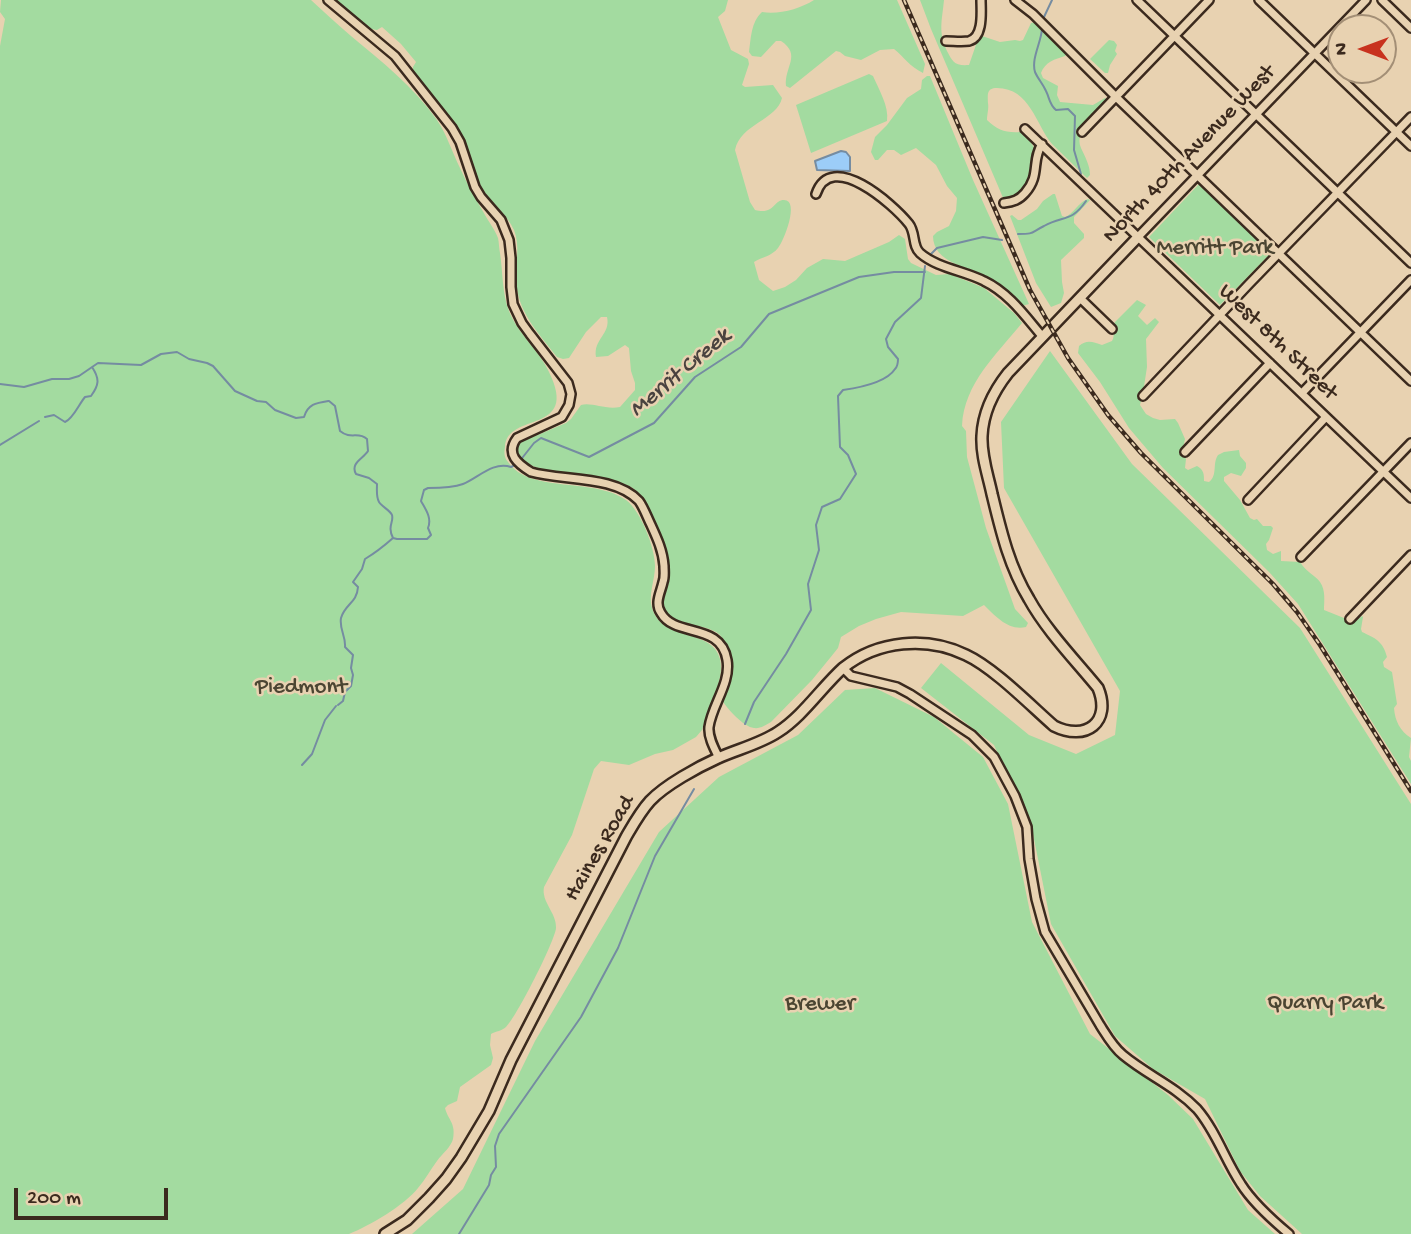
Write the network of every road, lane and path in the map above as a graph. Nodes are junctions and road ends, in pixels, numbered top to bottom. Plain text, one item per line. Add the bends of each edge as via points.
1 (328, 0) edge
2 (981, 0) edge
3 (1014, 0) edge
4 (1137, 0) edge
5 (1209, 0) edge
6 (1259, 0) edge
7 (1366, 0) edge
8 (1382, 0) edge
9 (1411, 28) edge
10 (1174, 36) junction
11 (946, 41) dead end
12 (1315, 54) junction
13 (1116, 97) junction
14 (1256, 114) junction
15 (1411, 117) edge
16 (1025, 130) dead end
17 (1082, 132) dead end
18 (1396, 132) junction
19 (1042, 144) junction
20 (1411, 146) edge
21 (1197, 176) junction
22 (1338, 193) junction
23 (816, 194) dead end
24 (1004, 203) dead end
25 (1138, 237) junction
26 (1279, 254) junction
27 (1411, 263) edge
28 (1411, 280) edge
29 (1080, 298) junction
30 (1220, 315) junction
31 (1112, 329) dead end
32 (1361, 332) junction
33 (1042, 337) junction
34 (1270, 363) junction
35 (1411, 381) edge
36 (1302, 393) junction
37 (1143, 396) dead end
38 (1326, 417) junction
39 (1411, 443) edge
40 (1185, 453) dead end
41 (1383, 472) junction
42 (1411, 498) edge
43 (1248, 500) dead end
44 (1411, 555) edge
45 (1301, 557) dead end
46 (1350, 620) dead end
47 (843, 667) junction
48 (719, 758) junction
49 (385, 1234) edge
50 (1289, 1234) edge

1 - 48 street via 395,56 452,128 475,187 501,220 509,240 512,296 518,314 568,383 571,400 565,414 514,441 515,459 537,474 606,483 641,503 664,562 658,602 661,615 710,635 723,649 726,678 709,728
2 - 11 street via 975,38
3 - 13 street
4 - 10 street
5 - 10 street
6 - 12 street
7 - 12 street, North 40th Avenue West
8 - 9 street
10 - 13 street
10 - 14 street
12 - 14 street, North 40th Avenue West
12 - 18 street
13 - 17 street
13 - 21 street
14 - 21 street, North 40th Avenue West
14 - 22 street
15 - 18 street
16 - 19 street, West 8th Street
18 - 20 street
18 - 22 street
19 - 24 street via 1034,182 1019,199
19 - 25 street, West 8th Street
21 - 25 street, North 40th Avenue West
21 - 26 street
22 - 26 street
22 - 27 street
23 - 33 street via 822,181 829,178 854,180 910,224 915,246 922,254 1002,292
25 - 29 main road, North 40th Avenue West
25 - 30 street, West 8th Street
26 - 30 street
26 - 32 street
28 - 32 street
29 - 31 street
29 - 33 main road, North 40th Avenue West
30 - 34 street, West 8th Street
30 - 37 street
32 - 35 street
32 - 36 street
33 - 47 main road, Haines Road via 991,397 982,449 1011,564 1029,600 1098,688 1102,702 1098,720 1086,731 1069,732 1054,726 976,660 948,648 915,643 885,646
34 - 36 street, West 8th Street
34 - 40 street
36 - 38 street, West 8th Street
38 - 41 street, West 8th Street
38 - 43 street
39 - 41 street
41 - 42 street, West 8th Street
41 - 45 street
44 - 46 street
47 - 48 main road, Haines Road via 780,731
47 - 50 street via 851,676 910,694 972,735 994,757 1027,828 1045,932 1100,1026 1124,1056 1175,1089 1198,1111 1240,1183
48 - 49 main road, Haines Road via 666,788 639,814 461,1158 429,1198

